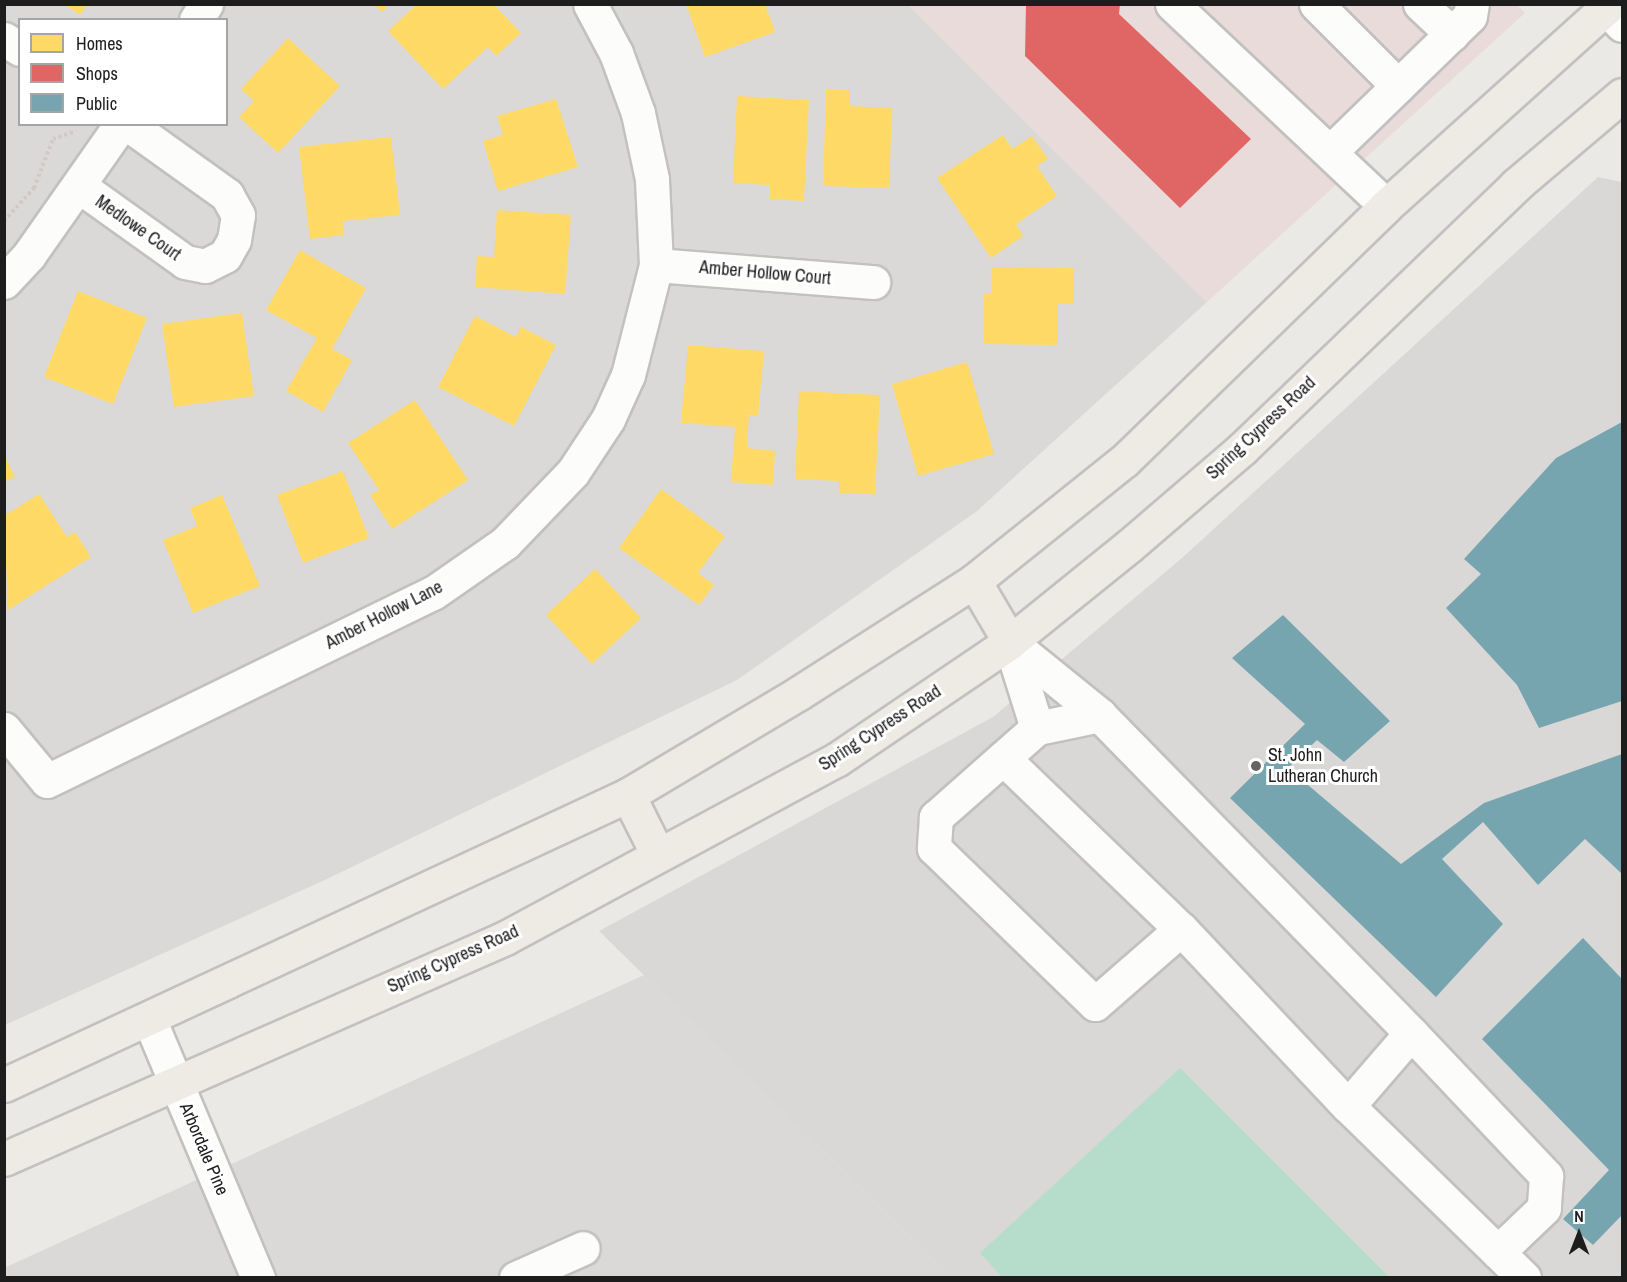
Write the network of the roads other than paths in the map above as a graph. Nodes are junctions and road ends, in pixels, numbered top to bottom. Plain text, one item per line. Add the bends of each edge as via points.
1 (206, 4) edge
2 (590, 4) edge
3 (1173, 4) edge
4 (1316, 4) edge
5 (1420, 4) edge
6 (1472, 4) edge
7 (1610, 10) edge
8 (197, 18) edge
9 (1452, 34) junction
10 (4, 39) edge
11 (18, 48) edge
12 (1398, 86) junction
13 (1623, 95) edge
14 (120, 126) edge
15 (131, 126) edge
16 (1330, 152) junction
17 (79, 186) junction
18 (1386, 207) junction
19 (656, 265) junction
20 (4, 282) edge
21 (873, 282) dead end
22 (974, 581) junction
23 (1010, 642) junction
24 (1100, 715) junction
25 (1036, 728) junction
26 (4, 729) edge
27 (1003, 758) junction
28 (628, 795) junction
29 (658, 855) junction
30 (1181, 928) junction
31 (150, 1021) junction
32 (1412, 1033) junction
33 (175, 1081) junction
34 (4, 1085) edge
35 (1348, 1106) junction
36 (4, 1159) edge
37 (583, 1248) dead end
38 (1498, 1252) junction
39 (258, 1278) edge
40 (516, 1278) edge
41 (1524, 1278) edge

1 - 8 street
2 - 19 street, Amber Hollow Lane via 616,53 638,113 652,179
3 - 16 street
4 - 12 street
5 - 9 street
6 - 9 street via 1470,16
7 - 18 main road
9 - 12 street
10 - 11 street
12 - 16 street
13 - 23 main road, Spring Cypress Road via 1516,185 1243,448
14 - 17 street
15 - 17 street, Medlowe Court via 227,195 238,214 234,240 225,256 205,266 185,262
16 - 18 street
17 - 20 street
18 - 22 main road via 1124,461
19 - 21 street, Amber Hollow Court
19 - 26 street, Amber Hollow Lane via 628,375 608,419 573,472 505,543 433,593 47,781
22 - 23 main road
22 - 28 main road via 799,693
23 - 24 street
23 - 25 street
23 - 29 main road, Spring Cypress Road via 836,760
24 - 25 street
24 - 32 street
25 - 27 street
27 - 30 street
27 - 30 street via 936,817 934,848 1095,1004
28 - 29 main road
28 - 31 main road
29 - 33 main road, Spring Cypress Road via 505,938
30 - 35 street
31 - 33 street, Arbordale Pine
31 - 34 main road
32 - 35 street
32 - 38 street via 1546,1176 1544,1208
33 - 36 main road, Spring Cypress Road
33 - 39 street, Arbordale Pine
35 - 38 street
37 - 40 street
38 - 41 street

